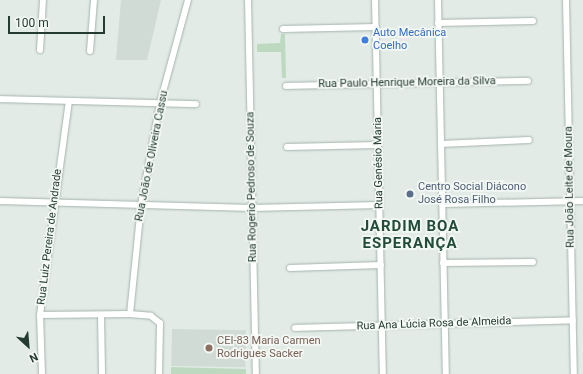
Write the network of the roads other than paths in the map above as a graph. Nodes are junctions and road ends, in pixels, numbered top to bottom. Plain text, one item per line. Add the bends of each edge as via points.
1 (43, 0) edge
2 (94, 0) edge
3 (188, 0) edge
4 (248, 0) edge
5 (375, 0) edge
6 (438, 0) edge
7 (566, 0) edge
8 (533, 20) dead end
9 (438, 23) junction
10 (376, 27) junction
11 (283, 29) dead end
12 (40, 50) dead end
13 (90, 51) dead end
14 (528, 81) dead end
15 (439, 83) junction
16 (377, 84) junction
17 (286, 86) dead end
18 (0, 99) edge
19 (69, 101) junction
20 (160, 103) junction
21 (196, 104) dead end
22 (529, 140) dead end
23 (440, 144) junction
24 (378, 145) junction
25 (287, 147) dead end
26 (0, 201) edge
27 (570, 201) junction
28 (583, 201) edge
29 (54, 203) junction
30 (442, 204) junction
31 (142, 205) junction
32 (380, 205) junction
33 (252, 208) junction
34 (533, 262) dead end
35 (443, 263) junction
36 (381, 265) junction
37 (290, 268) dead end
38 (130, 314) junction
39 (40, 315) junction
40 (101, 315) junction
41 (573, 320) junction
42 (444, 324) junction
43 (382, 326) junction
44 (295, 328) dead end
45 (42, 374) edge
46 (102, 374) edge
47 (159, 374) edge
48 (256, 374) edge
49 (383, 374) edge
50 (446, 374) edge
51 (574, 374) edge

1 - 12 street
2 - 13 street
3 - 20 street, Rua João de Oliveira Cassu
4 - 33 street, Rua Rogerio Pedroso de Souza
5 - 10 street, Rua Genésio Maria
6 - 9 street
7 - 27 street, Rua João Leite de Moura
8 - 9 street
9 - 15 street
10 - 11 street
10 - 16 street, Rua Genésio Maria
14 - 15 street, Rua Paulo Henrique Moreira da Silva
15 - 16 street, Rua Paulo Henrique Moreira da Silva
15 - 23 street
16 - 17 street, Rua Paulo Henrique Moreira da Silva
16 - 24 street, Rua Genésio Maria
18 - 19 street
19 - 20 street
19 - 29 street, Rua Luiz Pereira de Andrade
20 - 21 street
20 - 31 street, Rua João de Oliveira Cassu
22 - 23 street
23 - 30 street
24 - 25 street
24 - 32 street, Rua Genésio Maria
26 - 29 street
27 - 28 street
27 - 30 street
27 - 41 street, Rua João Leite de Moura
29 - 31 street
29 - 39 street, Rua Luiz Pereira de Andrade
30 - 35 street
31 - 33 street
31 - 38 street, Rua João de Oliveira Cassu
32 - 33 street
32 - 36 street, Rua Genésio Maria
33 - 48 street, Rua Rogerio Pedroso de Souza
34 - 35 street
35 - 42 street
36 - 37 street
36 - 43 street, Rua Genésio Maria
38 - 40 street
38 - 47 street via 151,316 160,323
39 - 40 street
39 - 45 street, Rua Luiz Pereira de Andrade
40 - 46 street
41 - 42 street, Rua Ana Lúcia Rosa de Almeida
41 - 51 street, Rua João Leite de Moura
42 - 43 street, Rua Ana Lúcia Rosa de Almeida
42 - 50 street
43 - 44 street, Rua Ana Lúcia Rosa de Almeida
43 - 49 street, Rua Genésio Maria

